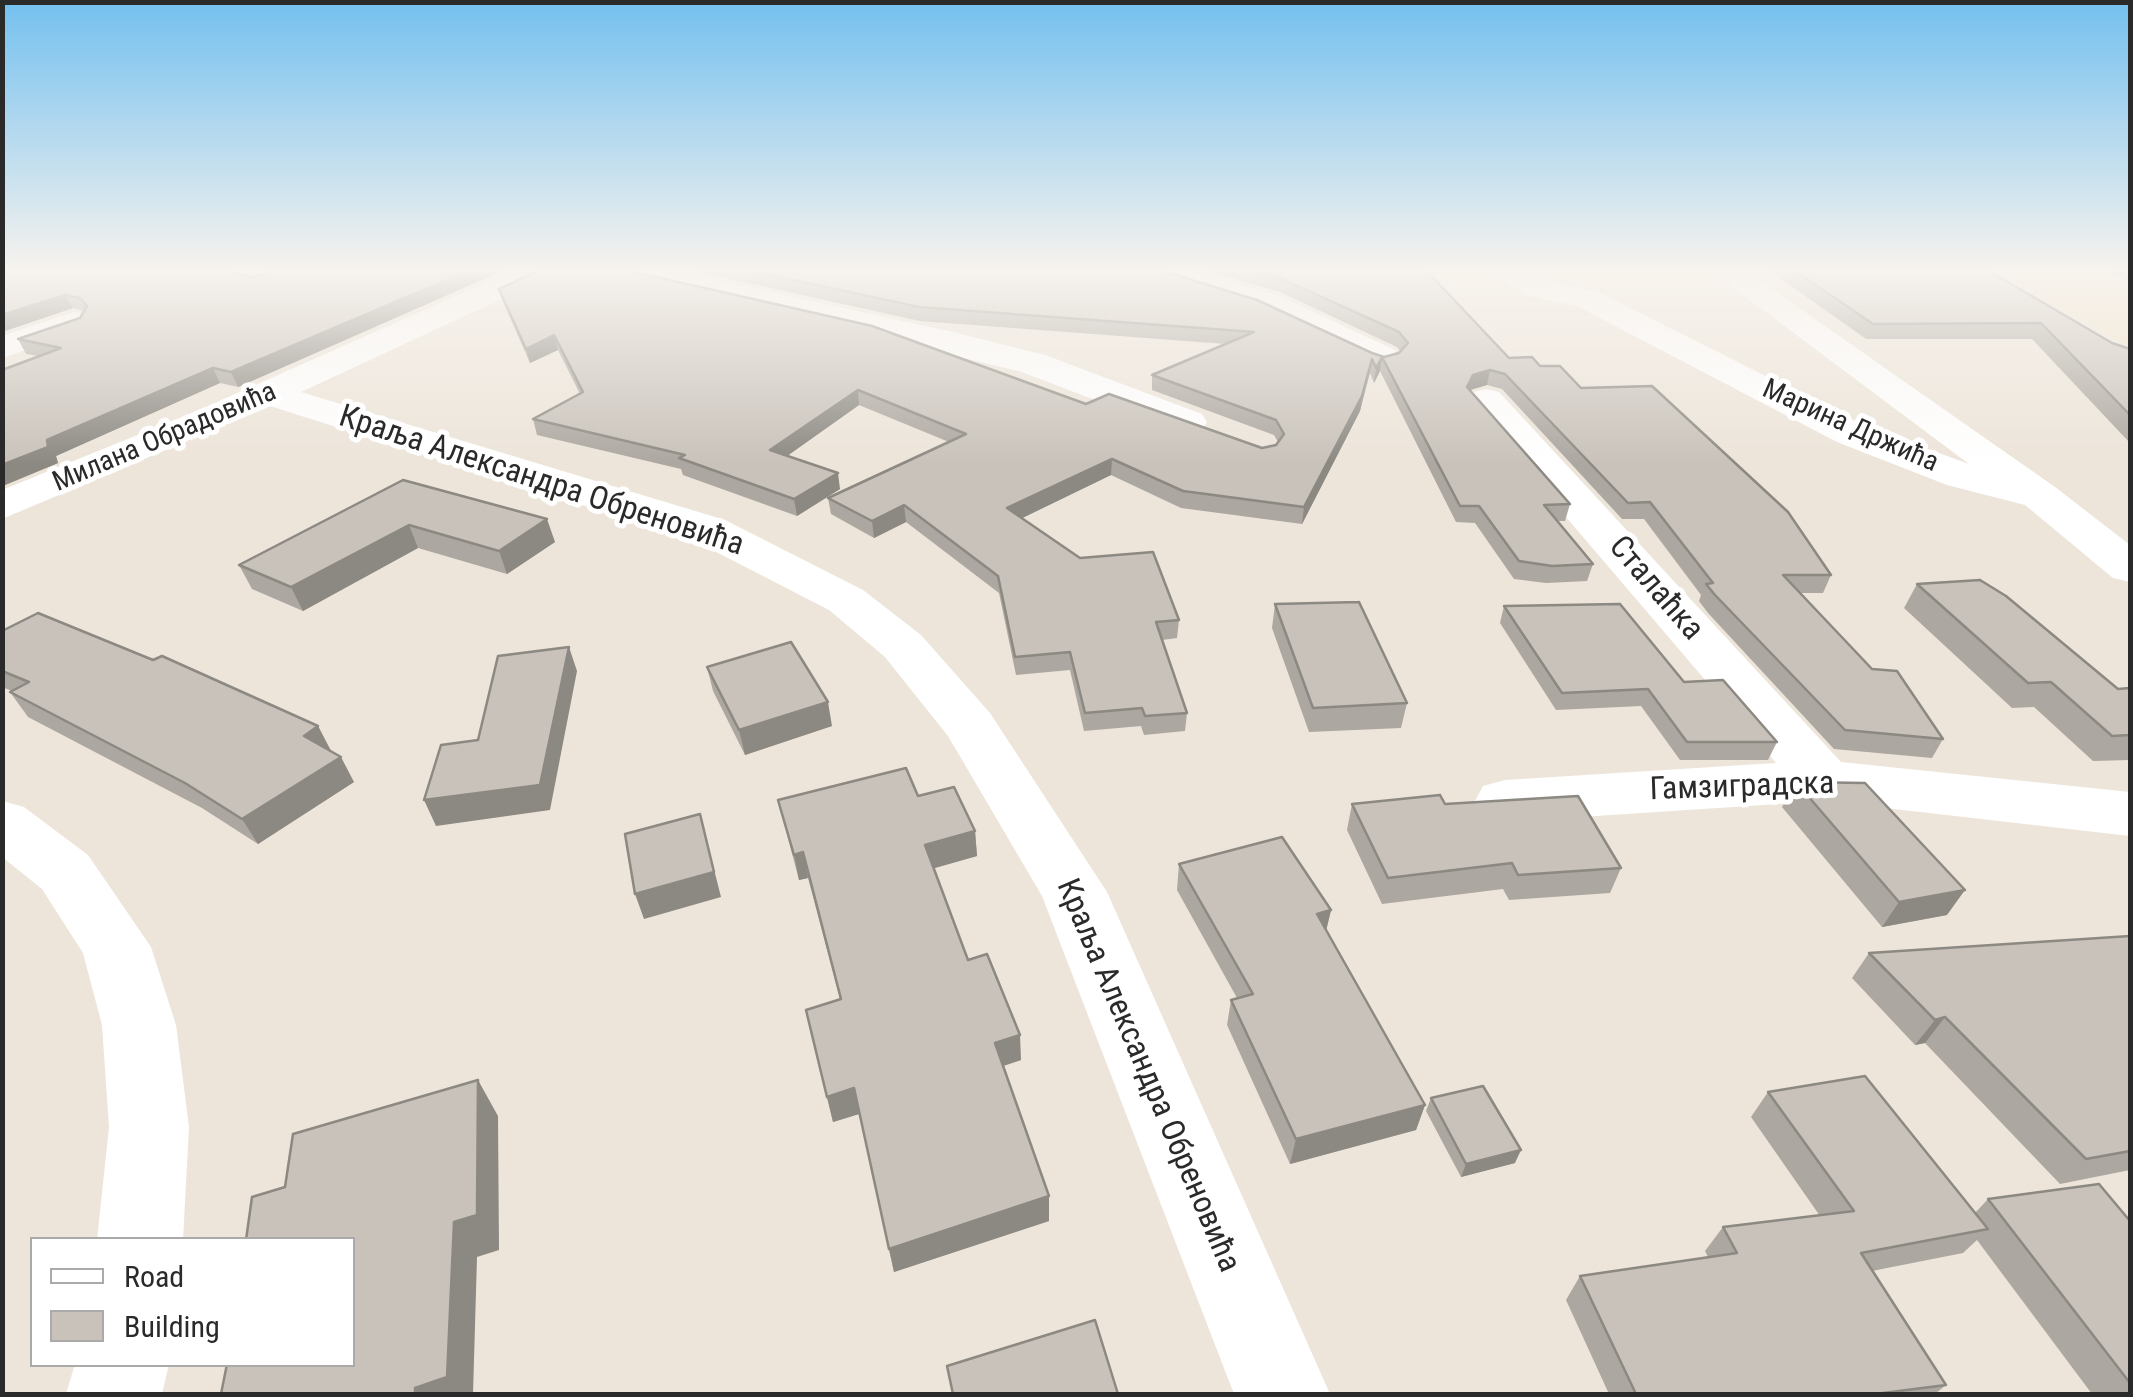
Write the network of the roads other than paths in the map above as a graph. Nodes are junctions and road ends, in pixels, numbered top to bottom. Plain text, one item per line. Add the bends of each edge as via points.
1 (43, 333) edge
2 (402, 333) edge
3 (915, 333) edge
4 (1333, 333) edge
5 (1655, 333) edge
6 (1813, 333) edge
7 (2, 348) edge
8 (1384, 357) edge
9 (269, 394) junction
10 (1486, 400) dead end
11 (1222, 434) edge
12 (2040, 496) junction
13 (2, 506) edge
14 (2130, 568) edge
15 (1824, 780) junction
16 (1472, 803) edge
17 (2130, 814) edge
18 (2, 824) edge
19 (140, 1237) edge
20 (121, 1367) edge
21 (114, 1394) edge
22 (1282, 1394) edge

1 - 7 street
2 - 9 street, Милана Обрадовића
3 - 11 street via 1032,363
4 - 8 street
5 - 12 street, Марина Држића via 1851,434 1962,476
6 - 12 street
9 - 13 street, Милана Обрадовића
9 - 22 street, Краља Александра Обреновића via 709,530 846,600 903,646 970,726 1074,892
10 - 15 street, Сталаћка
12 - 14 street
15 - 16 street, Гамзиградска
15 - 17 street, Гамзиградска
18 - 19 street via 65,872 116,947 139,1025 148,1127
20 - 21 street

